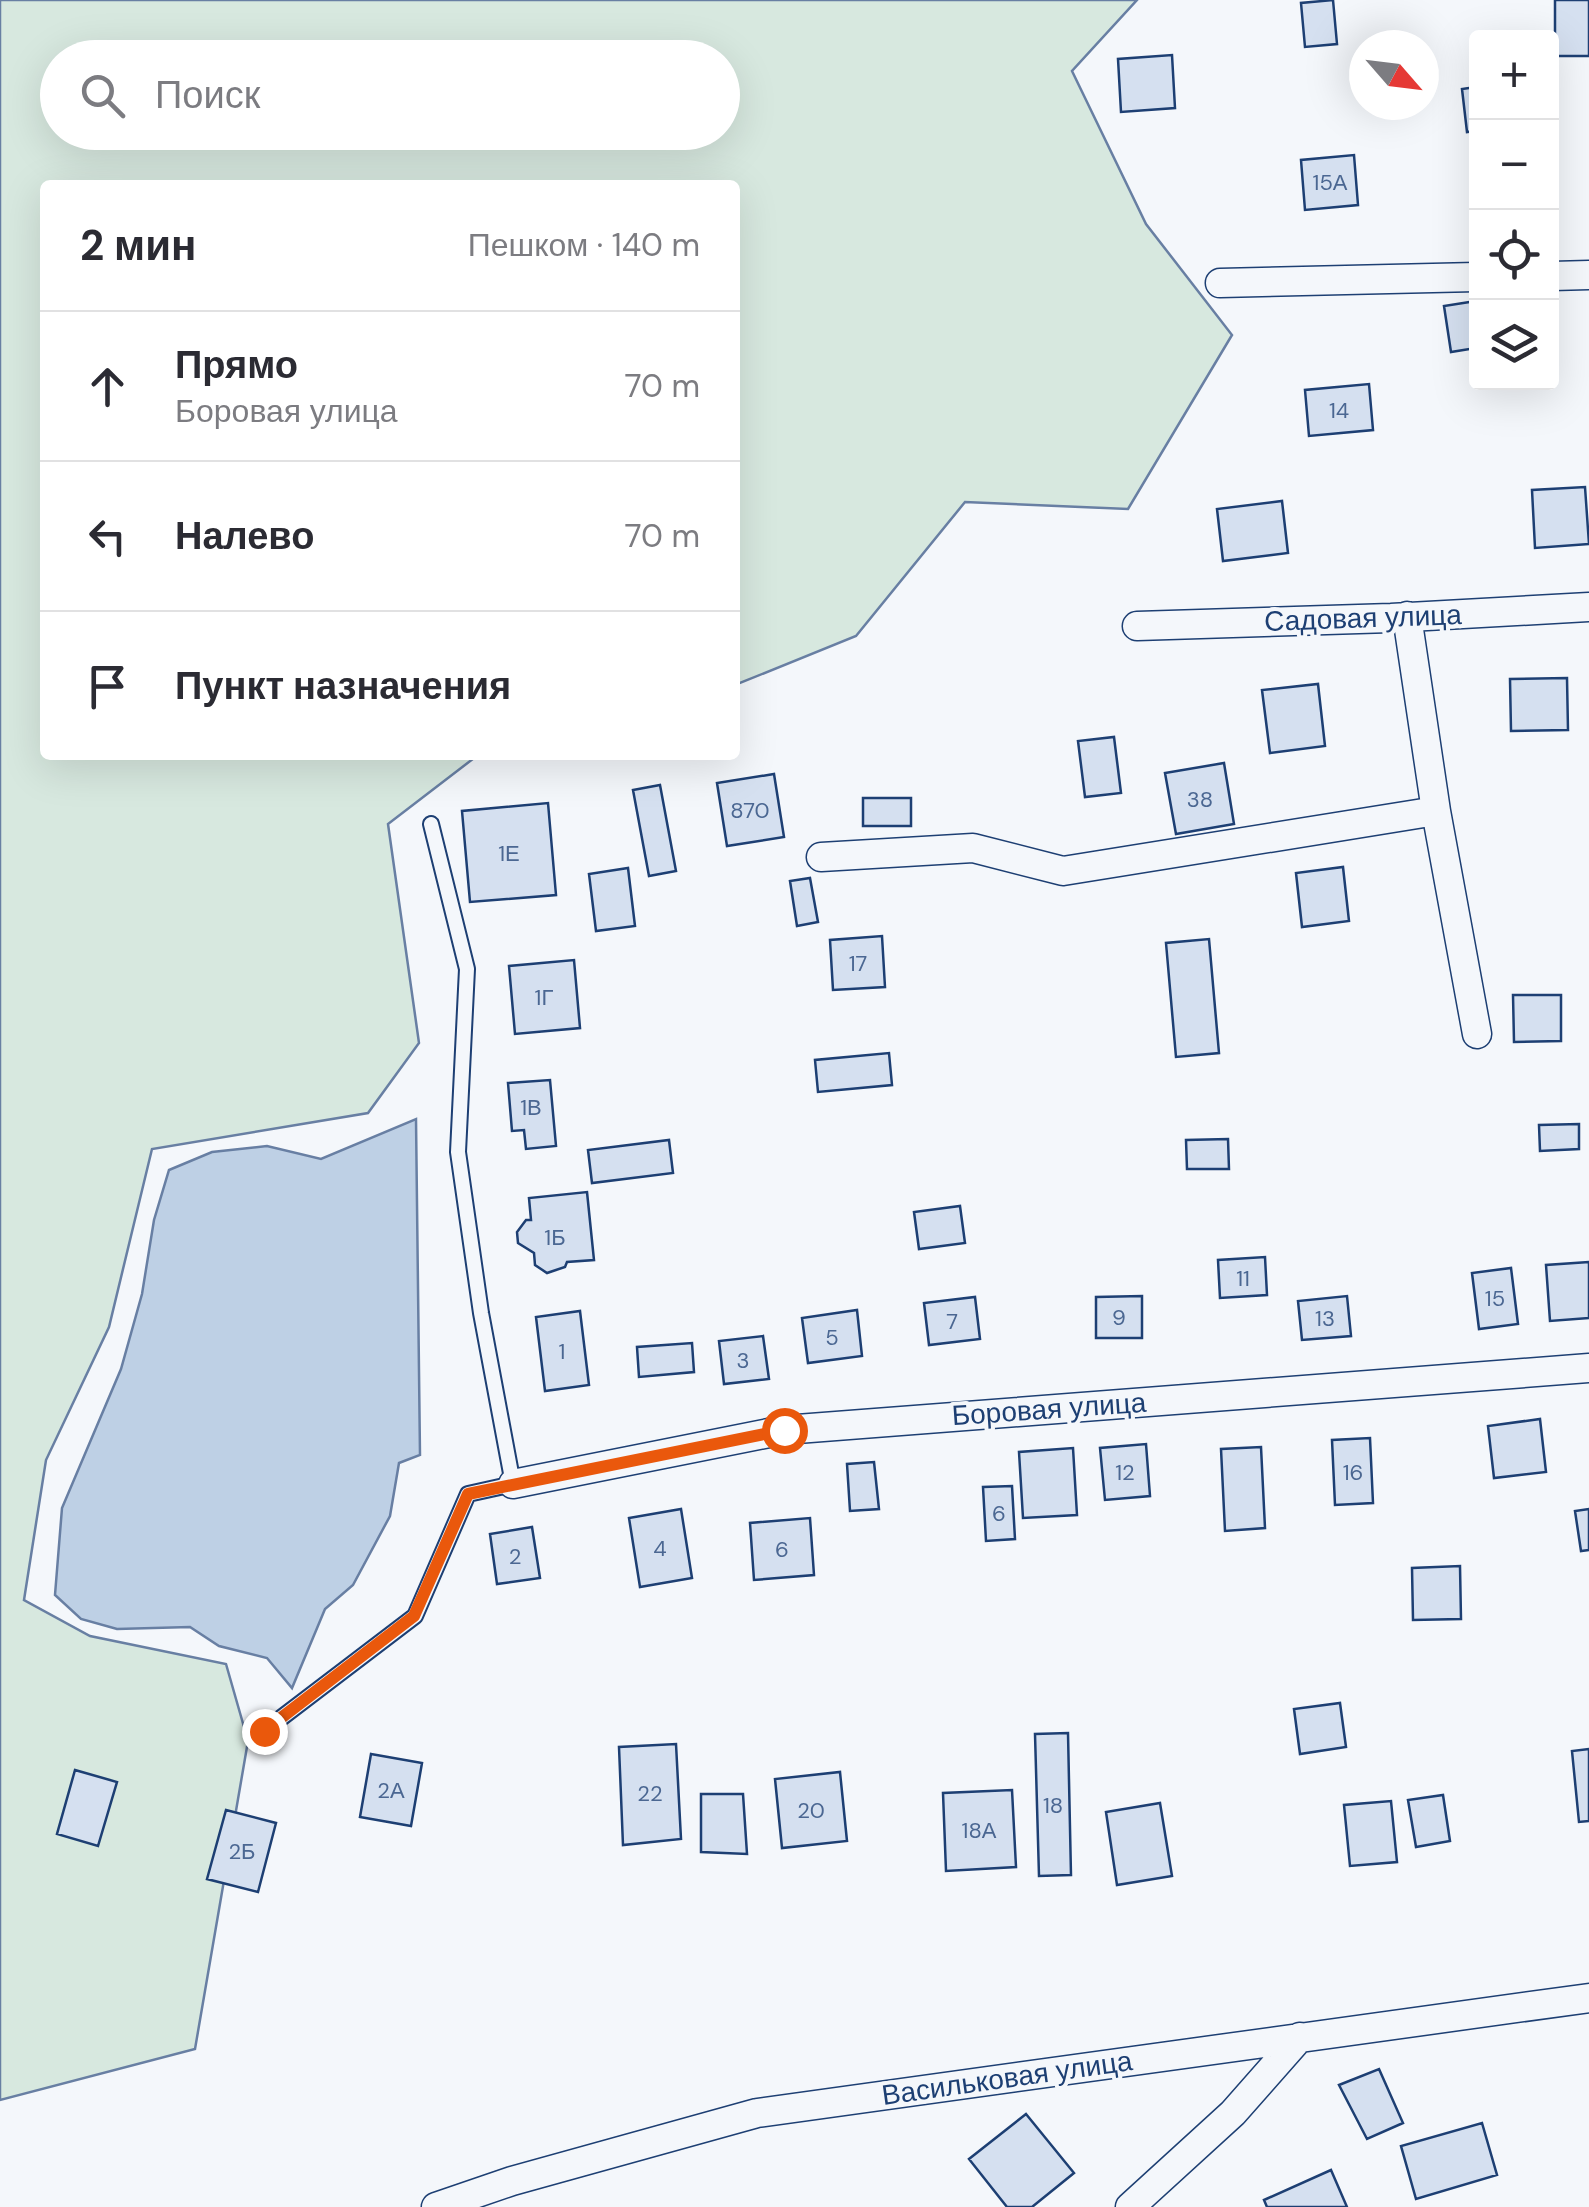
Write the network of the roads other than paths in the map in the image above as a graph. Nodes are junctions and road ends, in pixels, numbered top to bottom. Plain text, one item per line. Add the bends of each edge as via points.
1 (1589, 275) edge
2 (1559, 276) edge
3 (1469, 277) edge
4 (1220, 284) dead end
5 (1589, 607) edge
6 (1407, 616) junction
7 (1136, 626) dead end
8 (1436, 811) junction
9 (432, 824) dead end
10 (821, 857) dead end
11 (1476, 1034) dead end
12 (1589, 1368) edge
13 (513, 1484) junction
14 (264, 1731) dead end
15 (1589, 1998) edge
16 (1300, 2036) junction
17 (436, 2207) edge
18 (1130, 2207) edge

1 - 2 street
3 - 4 street
5 - 6 street, Садовая улица
6 - 7 street, Садовая улица
6 - 8 street
8 - 10 street via 1063,871 972,848
8 - 11 street
9 - 13 lane via 467,969 458,1152
12 - 13 street, Боровая улица via 784,1430
13 - 14 lane via 468,1494 414,1616
15 - 16 street, Васильковая улица
16 - 17 street, Васильковая улица via 757,2113
16 - 18 street via 1233,2113

